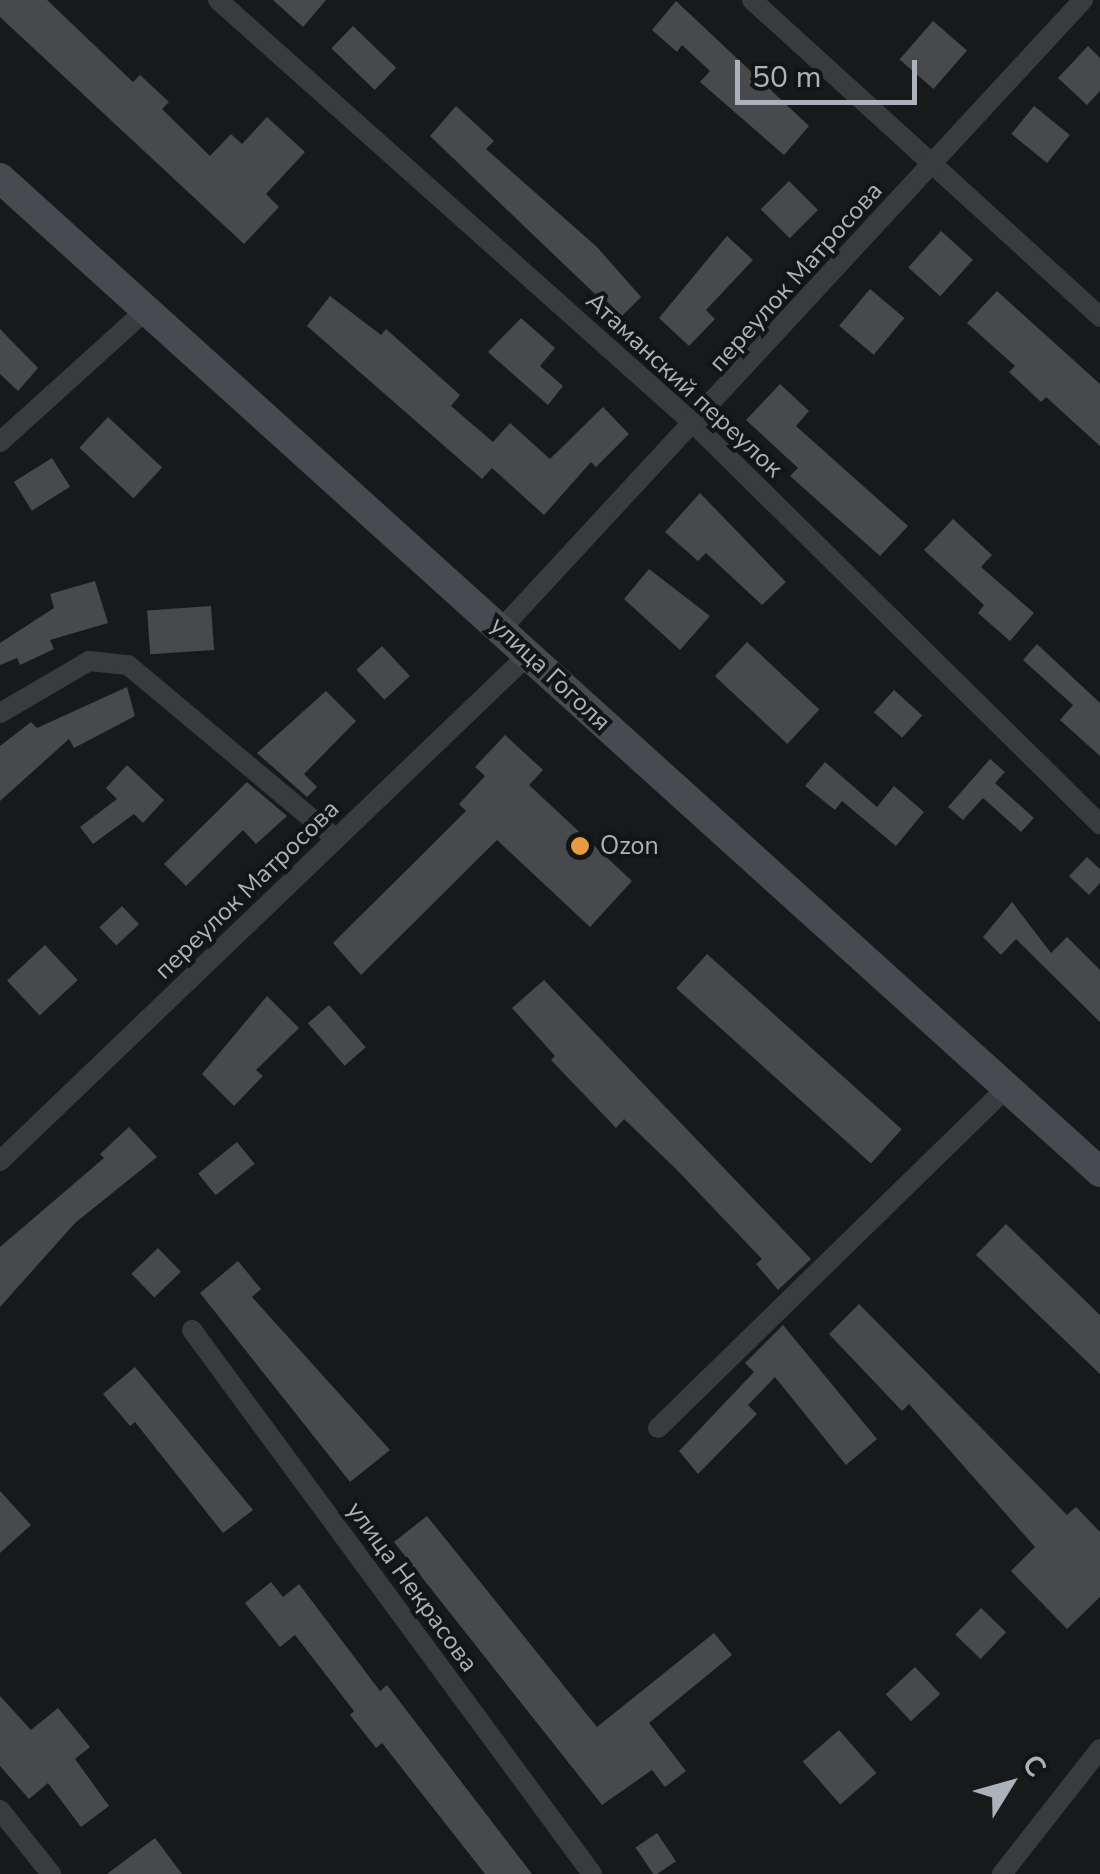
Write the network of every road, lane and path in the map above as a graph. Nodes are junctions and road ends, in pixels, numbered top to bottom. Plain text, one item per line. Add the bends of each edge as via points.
1 (218, 0) edge
2 (752, 0) edge
3 (1083, 0) edge
4 (933, 164) junction
5 (0, 178) edge
6 (146, 310) junction
7 (1100, 317) edge
8 (695, 425) junction
9 (0, 442) edge
10 (501, 629) junction
11 (528, 654) junction
12 (0, 713) edge
13 (1100, 824) edge
14 (336, 839) junction
15 (1006, 1088) junction
16 (0, 1161) edge
17 (1100, 1172) edge
18 (192, 1330) dead end
19 (658, 1428) dead end
20 (1100, 1749) edge
21 (0, 1810) edge
22 (51, 1874) edge
23 (592, 1874) edge
24 (1002, 1874) edge

1 - 8 street, Атаманский переулок
2 - 4 street
3 - 4 street, переулок Матросова
4 - 7 street
4 - 8 street, переулок Матросова
5 - 6 main road, улица Гоголя
6 - 9 street
6 - 10 main road, улица Гоголя
8 - 10 street, переулок Матросова
8 - 13 street, Атаманский переулок
10 - 11 main road, улица Гоголя
11 - 14 street, переулок Матросова
11 - 15 main road, улица Гоголя
12 - 14 street via 89,661 128,665
14 - 16 street, переулок Матросова
15 - 17 main road, улица Гоголя
15 - 19 street
18 - 23 street, улица Некрасова
20 - 24 street
21 - 22 street

